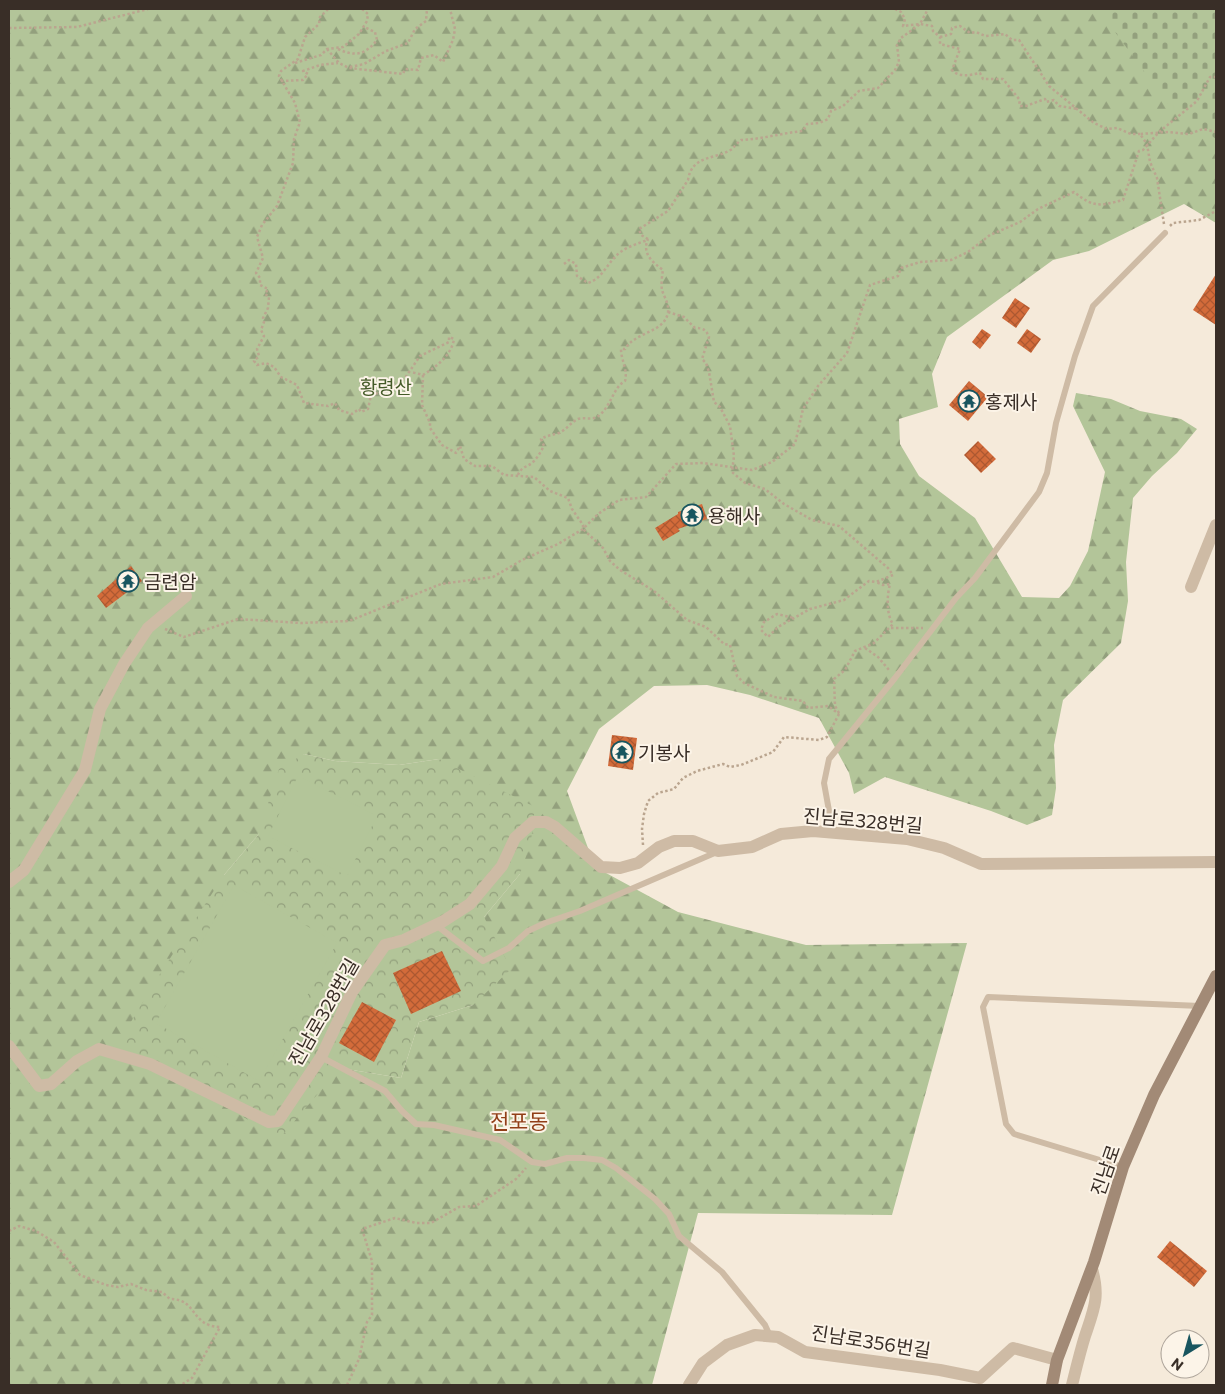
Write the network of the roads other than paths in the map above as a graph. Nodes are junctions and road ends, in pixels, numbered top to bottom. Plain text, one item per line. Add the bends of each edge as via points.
1 (1165, 233) road end
2 (1216, 525) edge
3 (1191, 586) dead end
4 (186, 596) dead end
5 (833, 833) junction
6 (718, 851) junction
7 (1216, 862) edge
8 (9, 882) edge
9 (436, 925) junction
10 (1216, 976) edge
11 (1200, 1006) junction
12 (9, 1046) edge
13 (321, 1057) junction
14 (1123, 1167) junction
15 (1092, 1269) junction
16 (770, 1336) junction
17 (1057, 1360) junction
18 (689, 1385) edge
19 (1052, 1385) edge
20 (1072, 1385) edge

1 - 5 lane via 1093,306 1075,356 1056,423 1047,473 1039,492 975,578 829,759 824,783
2 - 3 street
4 - 8 street via 152,624 124,664 100,709 85,770 24,870
5 - 6 street, 진남로328번길 via 781,834 752,847
5 - 7 street, 진남로328번길 via 907,840 944,848 981,864
6 - 9 lane via 545,923 528,931 509,948 483,961
6 - 9 street, 진남로328번길 via 693,841 674,841 659,847 638,863 620,868 601,867 555,827 546,822 534,822 514,838 502,866 470,904
9 - 13 street, 진남로328번길 via 385,946 352,992
10 - 11 street, 진남로
11 - 14 street, 진남로 via 1154,1094
11 - 14 lane via 988,997 983,1007 1006,1124 1014,1134
12 - 13 street, 진남로328번길 via 39,1086 51,1084 77,1061 99,1049 150,1064 269,1122 278,1121
13 - 16 lane via 385,1091 416,1124 500,1140 532,1162 545,1164 567,1158 584,1158 602,1160 616,1168 656,1199 679,1236 722,1272 765,1324
14 - 15 street, 진남로
15 - 17 street, 진남로
15 - 20 street via 1097,1286 1095,1309
16 - 17 street, 진남로356번길 via 805,1352 980,1378 1013,1348
16 - 18 street, 진남로356번길 via 755,1335 727,1345 703,1363
17 - 19 street, 진남로

